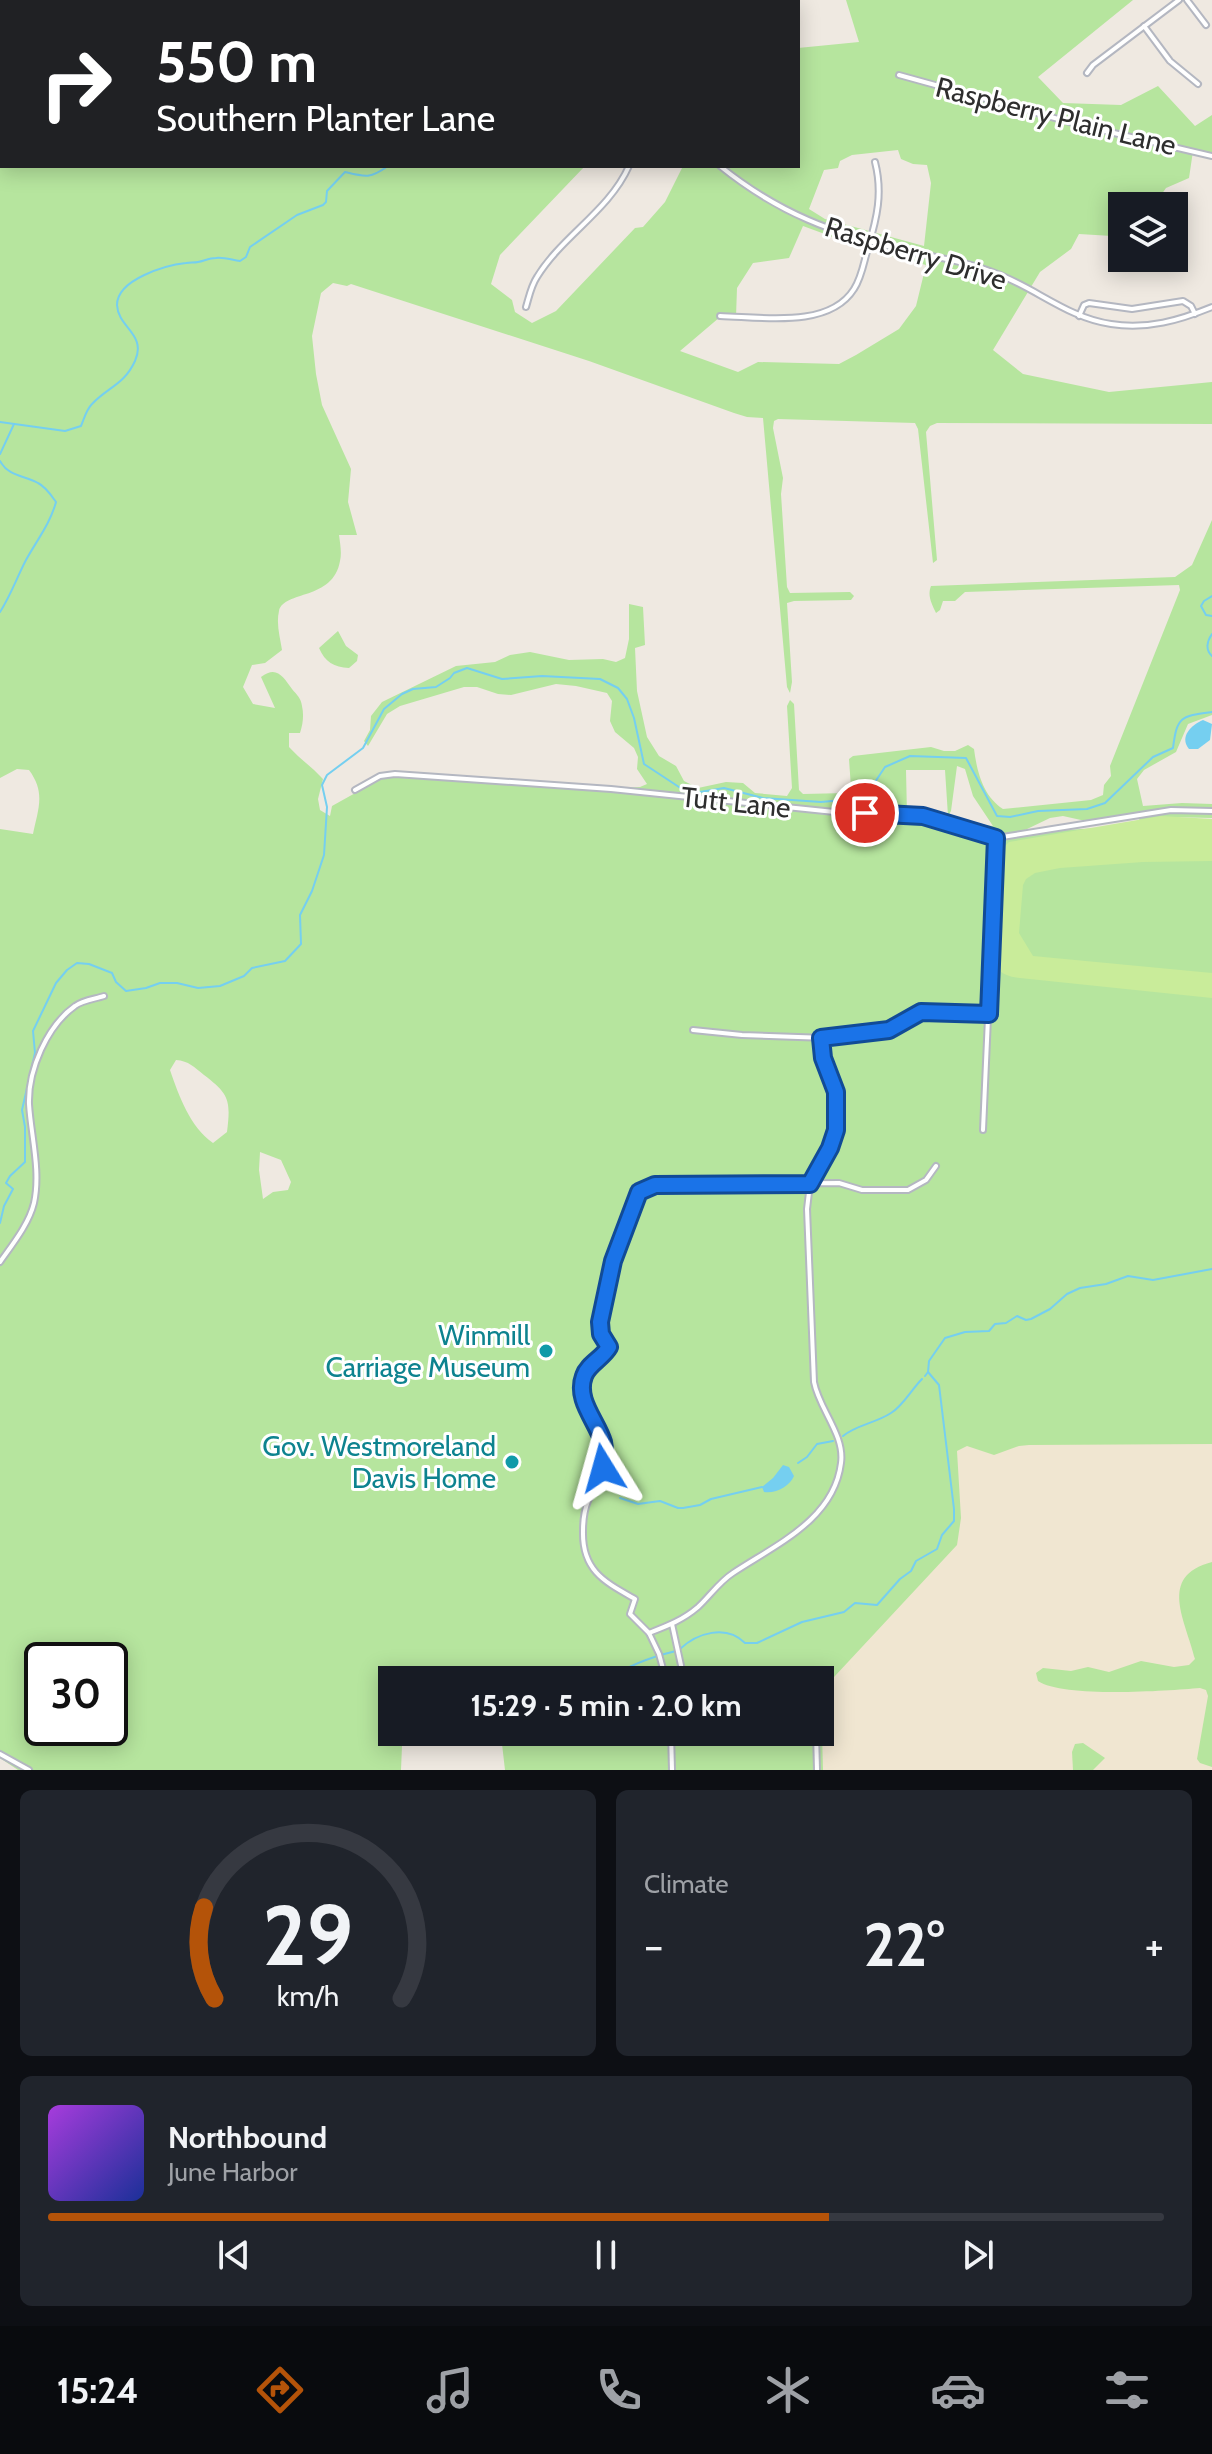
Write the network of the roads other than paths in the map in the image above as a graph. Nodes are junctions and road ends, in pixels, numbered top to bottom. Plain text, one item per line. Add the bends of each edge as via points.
1 (1179, 0) edge
2 (1187, 0) edge
3 (1206, 25) dead end
4 (1144, 26) junction
5 (1087, 73) dead end
6 (899, 75) dead end
7 (1198, 84) dead end
8 (1212, 156) edge
9 (875, 162) dead end
10 (628, 168) edge
11 (723, 168) edge
12 (870, 241) junction
13 (526, 307) dead end
14 (1212, 307) edge
15 (1195, 314) junction
16 (720, 316) dead end
17 (1079, 316) junction
18 (355, 790) dead end
19 (1212, 811) edge
20 (996, 838) junction
21 (104, 996) dead end
22 (989, 1014) junction
23 (693, 1030) dead end
24 (821, 1038) junction
25 (983, 1130) dead end
26 (936, 1166) dead end
27 (810, 1184) junction
28 (0, 1262) edge
29 (672, 1624) junction
30 (649, 1633) junction
31 (662, 1666) edge
32 (681, 1666) edge
33 (671, 1746) edge
34 (816, 1746) edge
35 (0, 1754) edge
36 (29, 1770) edge
37 (672, 1770) edge
38 (817, 1770) edge

1 - 4 street
2 - 3 street
4 - 5 street
4 - 7 street via 1170,61
6 - 8 street, Raspberry Plain Lane
9 - 12 street via 879,200
10 - 13 street via 610,197 542,270
11 - 12 street, Raspberry Drive via 783,209
12 - 16 street via 856,285 831,311 811,317
12 - 17 street, Raspberry Drive via 994,272
14 - 15 street, Raspberry Drive
15 - 17 street, Raspberry Drive via 1139,326
15 - 17 street via 1183,301 1132,309 1089,303
18 - 20 street, Tutt Lane via 395,774 503,781 844,813 908,814
19 - 20 street, Tutt Lane via 1171,810
20 - 22 street
21 - 28 street via 77,1004 40,1053 29,1099 33,1206
22 - 24 street via 921,1012 889,1030
22 - 25 street
23 - 24 street
24 - 27 street via 836,1092 836,1130
26 - 27 street via 926,1180 908,1190
27 - 29 street via 806,1222 814,1382 840,1448 838,1478 824,1505 794,1534 732,1574
27 - 30 street via 655,1185 639,1192 613,1261 600,1322 609,1347 583,1380 585,1402 604,1450 603,1468 584,1515 583,1538 596,1574 635,1599 630,1614
29 - 30 street
29 - 32 street
30 - 31 street
33 - 37 street
34 - 38 street
35 - 36 street

